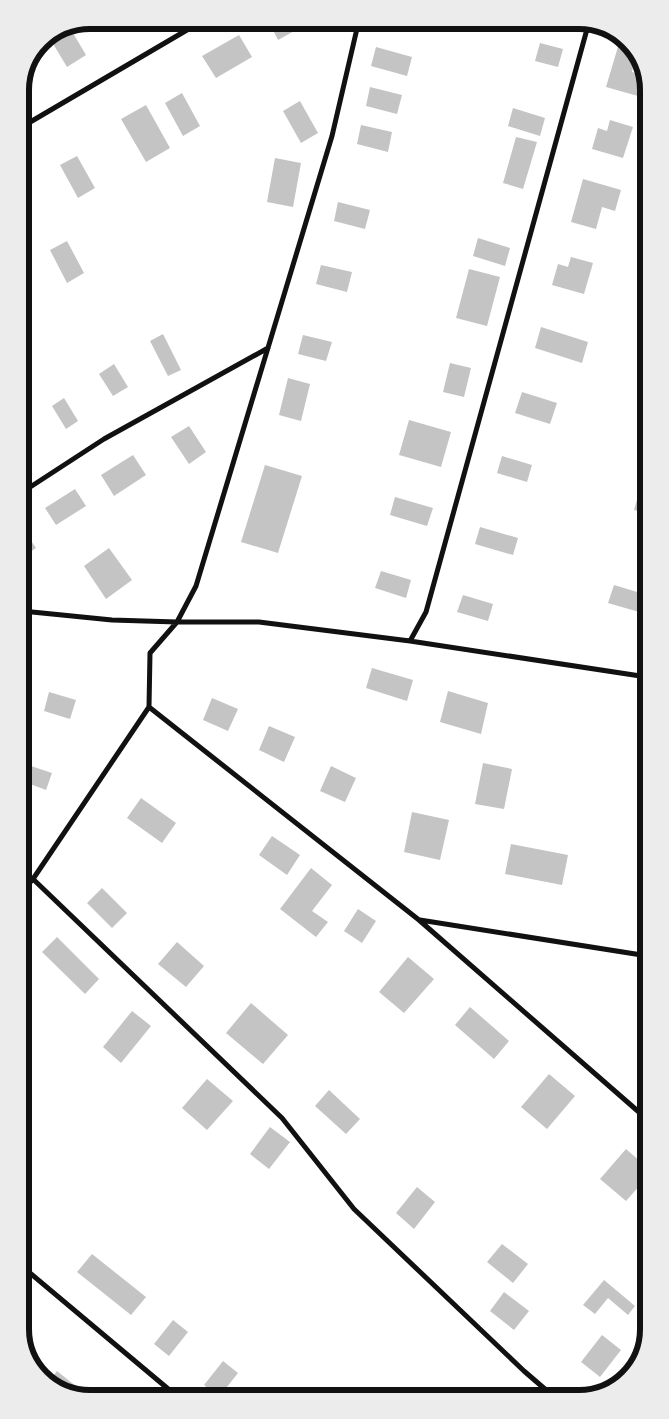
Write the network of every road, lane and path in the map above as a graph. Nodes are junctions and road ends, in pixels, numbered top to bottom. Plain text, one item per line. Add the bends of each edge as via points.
1 (189, 29) edge
2 (357, 29) edge
3 (587, 29) edge
4 (29, 123) edge
5 (268, 348) junction
6 (29, 488) edge
7 (29, 612) edge
8 (176, 622) junction
9 (410, 641) junction
10 (640, 676) edge
11 (149, 707) junction
12 (33, 879) junction
13 (29, 884) edge
14 (419, 920) junction
15 (640, 955) edge
16 (640, 1113) edge
17 (29, 1272) edge
18 (169, 1390) edge
19 (546, 1390) edge

1 - 4 street
2 - 5 street via 332,136
3 - 9 street via 426,612
5 - 6 street via 104,439
5 - 8 street via 196,586
7 - 8 street
8 - 9 street via 259,622
8 - 11 street via 150,653
9 - 10 street
11 - 12 street
11 - 14 street
12 - 13 street
12 - 19 street via 282,1118 354,1209
14 - 15 street
14 - 16 street
17 - 18 street

